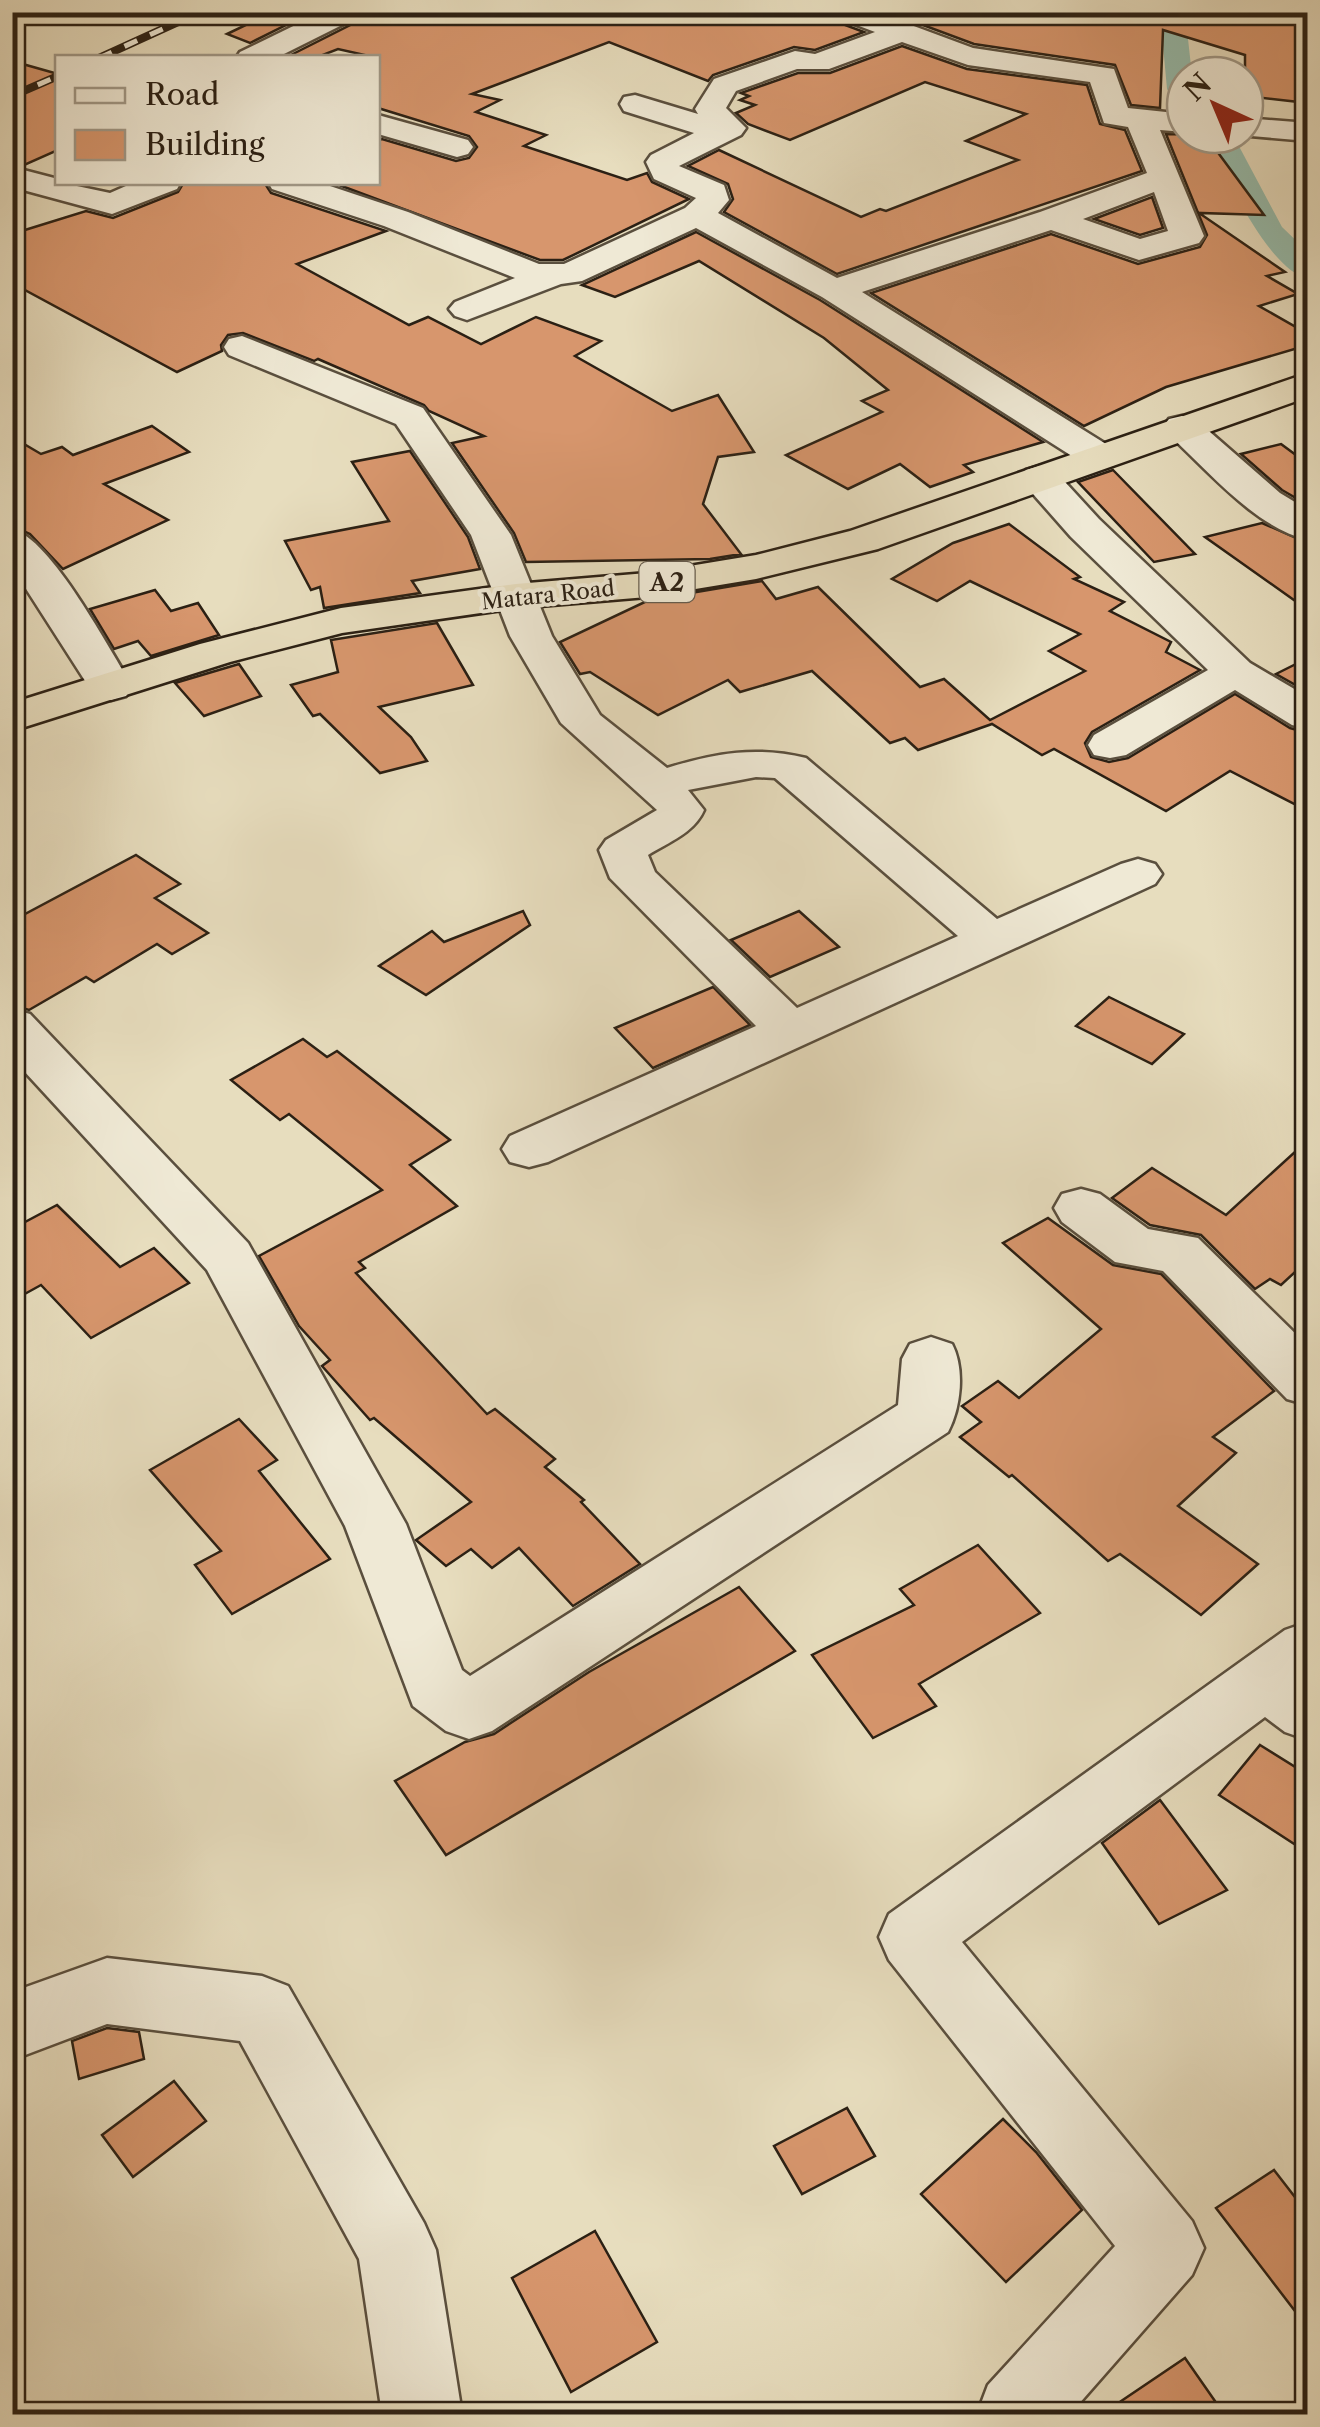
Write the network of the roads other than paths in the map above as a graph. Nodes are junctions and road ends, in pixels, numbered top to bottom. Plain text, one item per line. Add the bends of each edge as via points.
1 (346, 12) edge
2 (848, 12) edge
3 (901, 32) junction
4 (257, 55) edge
5 (635, 104) dead end
6 (1140, 119) junction
7 (1165, 121) edge
8 (380, 125) edge
9 (1265, 129) edge
10 (721, 132) junction
11 (1308, 132) edge
12 (456, 147) dead end
13 (12, 177) edge
14 (1166, 177) junction
15 (158, 185) edge
16 (293, 185) edge
17 (697, 216) junction
18 (1052, 220) junction
19 (552, 276) junction
20 (834, 290) junction
21 (467, 309) dead end
22 (242, 347) dead end
23 (1306, 386) edge
24 (1182, 428) junction
25 (1100, 457) junction
26 (1040, 478) junction
27 (1308, 528) edge
28 (12, 541) edge
29 (516, 596) junction
30 (1234, 672) junction
31 (112, 686) junction
32 (1308, 716) edge
33 (12, 718) edge
34 (1110, 745) dead end
35 (659, 784) junction
36 (1138, 874) dead end
37 (992, 940) junction
38 (12, 1026) edge
39 (791, 1031) junction
40 (528, 1149) dead end
41 (1082, 1208) dead end
42 (930, 1359) dead end
43 (1308, 1383) edge
44 (1294, 1681) edge
45 (12, 2026) edge
46 (422, 2414) edge
47 (1017, 2414) edge

1 - 4 street
2 - 3 street
3 - 6 street via 968,56 1103,75 1115,116
3 - 10 street via 818,63 795,60 726,85 710,110 730,128
5 - 10 street
6 - 7 street
6 - 14 street
8 - 12 street
9 - 11 street
10 - 17 street via 662,162 665,172 712,192 714,200
13 - 15 street via 112,204
14 - 18 street
14 - 18 street via 1187,236 1139,250
16 - 19 street
17 - 19 street via 570,274
17 - 20 street
18 - 20 street
19 - 21 street
20 - 25 street
22 - 29 street via 410,416 491,535
23 - 24 highway, Matara Road / A2
24 - 25 highway, Matara Road / A2
24 - 27 street
25 - 26 highway, Matara Road / A2
26 - 29 highway, Matara Road / A2 via 864,540 756,567 647,586
26 - 30 street
28 - 31 street via 45,580
29 - 31 highway, Matara Road / A2 via 341,621
29 - 35 street via 531,636 583,722
30 - 32 street
30 - 34 street
31 - 33 highway, Matara Road / A2
35 - 37 street via 738,762 790,768
35 - 39 street via 680,810 623,850 634,878
36 - 37 street
37 - 39 street
38 - 42 street via 228,1257 374,1524 436,1687 469,1711 928,1416
39 - 40 street
41 - 43 street via 1135,1248 1178,1252
44 - 47 street via 914,1936 1165,2248
45 - 46 street via 107,1992 262,2010 397,2250

